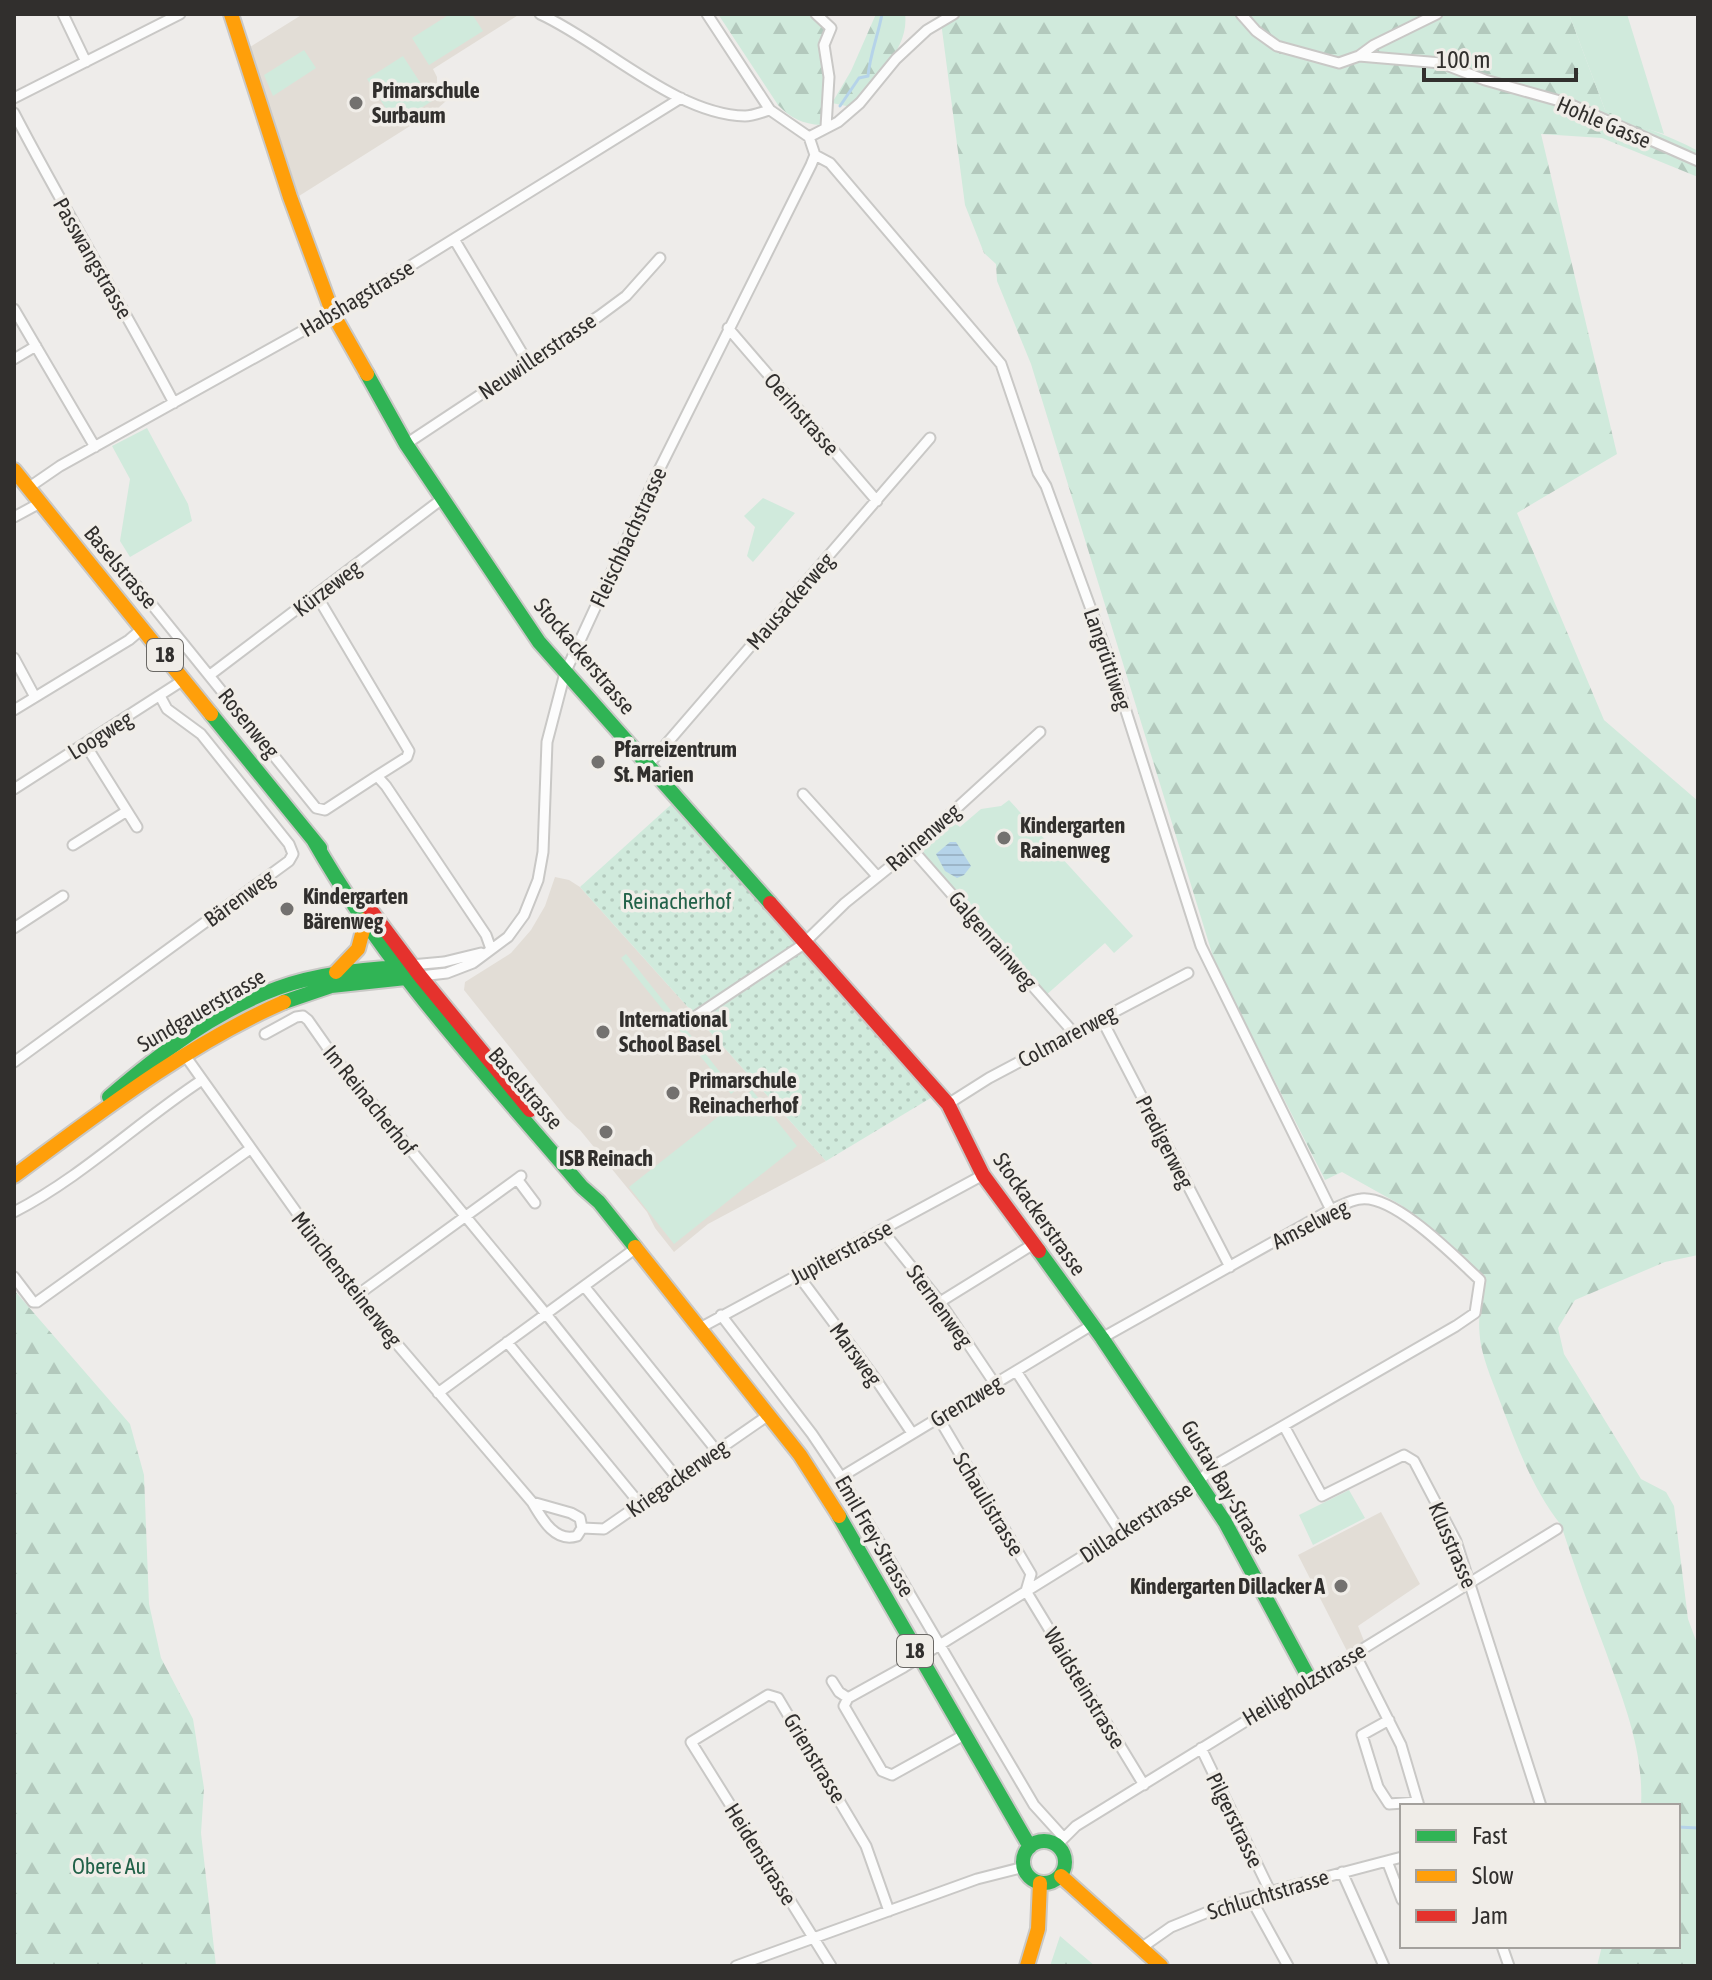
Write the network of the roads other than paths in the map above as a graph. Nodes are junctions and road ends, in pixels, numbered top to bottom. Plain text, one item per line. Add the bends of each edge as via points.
1 (63, 14) edge
2 (180, 14) edge
3 (231, 14) edge
4 (540, 14) edge
5 (707, 14) edge
6 (816, 14) edge
7 (954, 14) edge
8 (1241, 14) edge
9 (1437, 14) edge
10 (1359, 56) junction
11 (86, 62) junction
12 (14, 98) edge
13 (681, 98) junction
14 (770, 110) junction
15 (14, 113) edge
16 (826, 127) junction
17 (809, 137) junction
18 (815, 155) junction
19 (1698, 161) edge
20 (454, 239) junction
21 (660, 258) dead end
22 (14, 309) edge
23 (333, 314) junction
24 (728, 328) junction
25 (36, 346) junction
26 (14, 359) edge
27 (528, 363) junction
28 (174, 403) junction
29 (930, 438) dead end
30 (406, 444) junction
31 (95, 447) junction
32 (14, 470) edge
33 (28, 488) junction
34 (442, 499) junction
35 (877, 501) junction
36 (40, 503) junction
37 (14, 517) edge
38 (136, 585) dead end
39 (317, 596) junction
40 (143, 628) junction
41 (14, 658) edge
42 (565, 673) junction
43 (210, 675) junction
44 (185, 679) junction
45 (160, 696) junction
46 (35, 697) junction
47 (14, 710) edge
48 (1040, 732) dead end
49 (85, 744) junction
50 (649, 764) junction
51 (377, 776) junction
52 (14, 789) edge
53 (803, 794) dead end
54 (127, 811) junction
55 (137, 827) dead end
56 (314, 841) junction
57 (73, 845) dead end
58 (912, 849) junction
59 (877, 876) junction
60 (63, 896) dead end
61 (366, 919) junction
62 (14, 928) edge
63 (805, 942) junction
64 (491, 949) junction
65 (409, 971) junction
66 (447, 973) junction
67 (1188, 973) dead end
68 (333, 974) junction
69 (439, 999) junction
70 (693, 1018) dead end
71 (1101, 1018) junction
72 (1073, 1032) junction
73 (265, 1034) dead end
74 (182, 1050) junction
75 (14, 1062) edge
76 (202, 1080) junction
77 (948, 1104) junction
78 (250, 1149) junction
79 (983, 1175) junction
80 (14, 1176) edge
81 (599, 1202) junction
82 (535, 1203) dead end
83 (1331, 1210) junction
84 (14, 1212) edge
85 (465, 1217) junction
86 (882, 1230) junction
87 (1032, 1245) junction
88 (636, 1248) junction
89 (1230, 1267) junction
90 (798, 1275) junction
91 (14, 1277) edge
92 (584, 1286) junction
93 (356, 1296) junction
94 (940, 1302) junction
95 (1475, 1313) joint
96 (546, 1314) junction
97 (721, 1315) junction
98 (1092, 1325) junction
99 (700, 1328) junction
100 (1102, 1338) junction
101 (507, 1342) junction
102 (1016, 1371) junction
103 (995, 1384) junction
104 (438, 1393) junction
105 (770, 1414) junction
106 (938, 1417) junction
107 (1284, 1426) junction
108 (912, 1433) junction
109 (716, 1450) junction
110 (800, 1455) joint
111 (841, 1477) junction
112 (677, 1478) junction
113 (1199, 1481) junction
114 (532, 1502) junction
115 (640, 1504) junction
116 (582, 1528) junction
117 (1557, 1529) dead end
118 (1121, 1533) junction
119 (1470, 1582) junction
120 (1026, 1591) junction
121 (940, 1644) junction
122 (1355, 1654) junction
123 (919, 1657) junction
124 (1310, 1680) junction
125 (832, 1681) dead end
126 (848, 1698) junction
127 (1389, 1720) junction
128 (964, 1735) junction
129 (691, 1742) joint
130 (1201, 1748) junction
131 (1144, 1785) junction
132 (1419, 1804) edge
133 (1540, 1804) edge
134 (1060, 1841) junction
135 (1030, 1847) junction
136 (1400, 1858) edge
137 (1387, 1861) junction
138 (1024, 1867) junction
139 (1342, 1872) junction
140 (1061, 1876) junction
141 (1040, 1883) junction
142 (1270, 1891) junction
143 (1400, 1895) edge
144 (1250, 1897) junction
145 (889, 1911) junction
146 (813, 1938) junction
147 (1141, 1948) junction
148 (736, 1966) edge
149 (831, 1966) edge
150 (1027, 1966) edge
151 (1161, 1966) edge
152 (1288, 1966) edge
153 (1384, 1966) edge

1 - 11 street
2 - 11 street
3 - 23 main road, Stockackerstrasse
4 - 13 street
5 - 14 street
6 - 16 street via 831,28 824,45 829,77
7 - 16 street via 927,30 860,103
8 - 10 street, Hohle Gasse via 1277,46 1339,63
9 - 10 street
10 - 19 street, Hohle Gasse via 1441,63 1567,103
11 - 12 street
13 - 14 street via 747,116
13 - 20 street, Habshagstrasse
14 - 17 street
15 - 28 street, Passwangstrasse
16 - 17 street
17 - 18 street
18 - 24 street, Fleischbachstrasse
18 - 83 street, Langrüttiweg via 830,163 1001,364 1111,664 1208,965
20 - 23 street, Habshagstrasse
20 - 27 street
21 - 27 street, Neuwillerstrasse via 626,296
22 - 25 street
23 - 28 street, Habshagstrasse
23 - 30 main road, Stockackerstrasse
24 - 35 street, Oerinstrasse
24 - 42 street, Fleischbachstrasse
25 - 26 street
25 - 31 street
27 - 30 street, Neuwillerstrasse
28 - 31 street, Habshagstrasse
29 - 35 street, Mausackerweg
30 - 34 main road, Stockackerstrasse
31 - 33 street, Habshagstrasse
32 - 33 main road, Baselstrasse / 18
33 - 36 main road, Baselstrasse / 18
34 - 39 street, Kürzeweg
34 - 42 main road, Stockackerstrasse
35 - 50 street, Mausackerweg
36 - 37 street
36 - 40 main road, Baselstrasse / 18
38 - 43 street, Rosenweg
39 - 43 street, Kürzeweg
39 - 51 street, Rosenweg via 409,751
40 - 44 main road, Baselstrasse / 18
40 - 46 street
41 - 46 street
42 - 50 main road, Stockackerstrasse
42 - 64 street, Fleischbachstrasse via 547,742 538,880 524,915
43 - 51 street, Rosenweg via 316,808 325,810
44 - 45 street, Loogweg
44 - 56 main road, Baselstrasse / 18
45 - 49 street, Loogweg
45 - 75 street, Bärenweg via 167,709 201,734 293,854
46 - 47 street
48 - 58 street, Rainenweg
49 - 52 street, Loogweg
49 - 54 street
50 - 63 main road, Stockackerstrasse
51 - 64 street
53 - 59 street
54 - 55 street
54 - 57 street
56 - 61 main road, Baselstrasse / 18
56 - 65 main road, Baselstrasse / 18 via 343,873
58 - 59 street, Rainenweg
58 - 72 street, Galgenrainweg
59 - 63 street, Rainenweg
60 - 62 street
61 - 65 main road, Baselstrasse / 18
61 - 68 main road via 356,955
63 - 70 street, Rainenweg
63 - 77 main road, Stockackerstrasse
64 - 65 street, Fleischbachstrasse
64 - 66 street, Fleischbachstrasse
65 - 66 street, Fleischbachstrasse
65 - 68 main road, Sundgauerstrasse
65 - 69 main road, Baselstrasse / 18
65 - 74 main road, Sundgauerstrasse via 305,993
65 - 81 main road, Baselstrasse / 18 via 466,1052
66 - 69 street via 439,985
67 - 71 street, Colmarerweg
68 - 74 main road, Sundgauerstrasse via 261,996
69 - 81 main road, Baselstrasse / 18 via 589,1182
71 - 72 street, Colmarerweg
71 - 89 street, Predigerweg
72 - 77 street, Colmarerweg
73 - 85 street, Im Reinacherhof via 296,1017 308,1020
74 - 76 street, Münchensteinerweg
74 - 80 main road, Sundgauerstrasse
76 - 78 street, Münchensteinerweg
76 - 84 street via 47,1195
77 - 79 main road, Stockackerstrasse
78 - 91 street via 37,1302
78 - 93 street, Münchensteinerweg
79 - 86 street, Jupiterstrasse
79 - 87 main road, Stockackerstrasse
81 - 88 main road, Baselstrasse / 18
82 - 85 street via 519,1178
83 - 89 street, Amselweg
83 - 95 street, Amselweg via 1361,1199 1383,1202 1407,1218 1480,1280
85 - 93 street
85 - 96 street, Im Reinacherhof
86 - 90 street, Jupiterstrasse
86 - 94 street, Sternenweg
87 - 94 street
87 - 98 main road, Stockackerstrasse
88 - 92 street
88 - 99 main road, Baselstrasse / 18
89 - 100 street, Amselweg
90 - 97 street, Jupiterstrasse
90 - 108 street, Marsweg
92 - 96 street
92 - 109 street
93 - 104 street, Münchensteinerweg
94 - 103 street, Sternenweg
95 - 107 street, Dillackerstrasse
96 - 101 street
96 - 112 street, Im Reinacherhof
97 - 99 street, Jupiterstrasse
97 - 111 street
98 - 100 main road, Gustav Bay-Strasse
98 - 102 street, Grenzweg
99 - 105 main road, Baselstrasse / 18
100 - 113 main road, Gustav Bay-Strasse
101 - 104 street
101 - 115 street
102 - 103 street, Grenzweg
102 - 118 street
103 - 106 street, Grenzweg
104 - 114 street, Münchensteinerweg
105 - 109 street, Kriegackerweg
105 - 110 main road, Baselstrasse / 18
106 - 108 street, Grenzweg
106 - 120 street, Schaulistrasse via 1031,1574
107 - 113 street, Dillackerstrasse via 1217,1464
107 - 119 street, Klusstrasse via 1322,1496 1404,1455 1414,1461 1456,1541
108 - 111 street, Grenzweg
109 - 112 street, Kriegackerweg
110 - 123 main road, Emil Frey-Strasse / 18
111 - 121 street
112 - 115 street, Kriegackerweg
113 - 118 street, Dillackerstrasse
113 - 124 main road, Gustav Bay-Strasse
114 - 116 street via 571,1513 580,1518
114 - 116 street, Münchensteinerweg via 559,1535 577,1536
115 - 116 street, Kriegackerweg via 604,1529
117 - 119 street, Heiligholzstrasse
118 - 120 street, Dillackerstrasse
119 - 122 street, Heiligholzstrasse
119 - 133 street, Klusstrasse
120 - 121 street, Dillackerstrasse
120 - 131 street, Waidsteinstrasse
121 - 123 street, Dillackerstrasse
121 - 134 street
122 - 124 street, Heiligholzstrasse
122 - 127 street
123 - 126 street, Dillackerstrasse
123 - 128 main road, Emil Frey-Strasse / 18
124 - 130 street, Heiligholzstrasse
125 - 126 street
126 - 128 street via 844,1706 882,1771 892,1775
127 - 132 street
127 - 132 street via 1362,1735 1378,1787 1389,1804
128 - 135 main road, Emil Frey-Strasse / 18
129 - 145 street, Grienstrasse via 768,1695 778,1698 866,1846
129 - 146 street, Heidenstrasse
130 - 131 street, Heiligholzstrasse
130 - 142 street, Pilgerstrasse
131 - 134 street, Heiligholzstrasse
134 - 135 main road
134 - 140 main road via 1065,1860
135 - 138 main road
136 - 137 street, Schluchtstrasse
137 - 139 street, Schluchtstrasse
137 - 143 street
138 - 141 main road
138 - 145 street
139 - 142 street, Schluchtstrasse
139 - 153 street
140 - 141 main road
140 - 147 main road
141 - 150 main road via 1038,1929
142 - 144 street, Schluchtstrasse
144 - 147 street, Schluchtstrasse via 1171,1927
144 - 152 street
145 - 146 street
146 - 148 street
146 - 149 street, Heidenstrasse
147 - 151 main road

